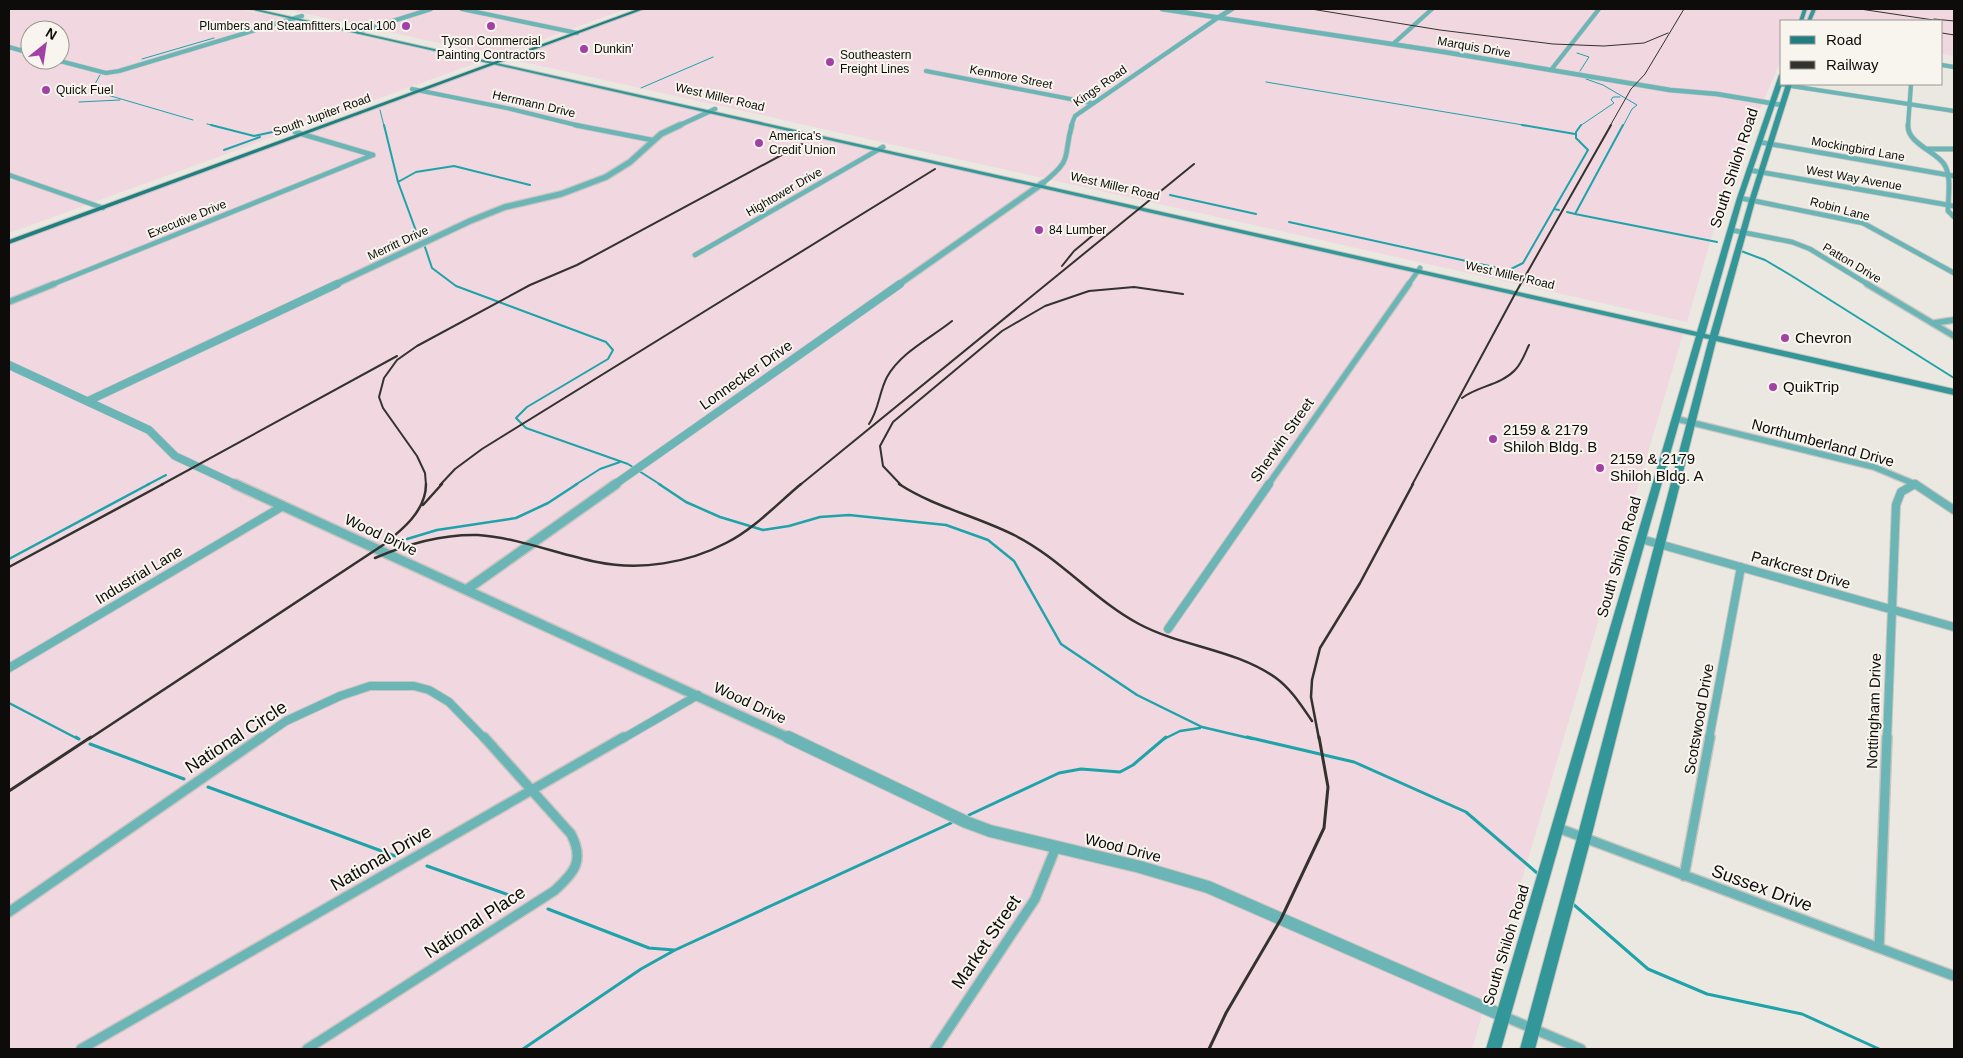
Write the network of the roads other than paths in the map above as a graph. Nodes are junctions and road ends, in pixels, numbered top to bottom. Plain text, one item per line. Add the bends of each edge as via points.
1 (251, 9) edge
2 (269, 9) edge
3 (432, 9) edge
4 (462, 9) edge
5 (631, 9) edge
6 (642, 9) edge
7 (1162, 9) edge
8 (1232, 9) edge
9 (1432, 9) edge
10 (1599, 9) edge
11 (302, 16) junction
12 (1219, 17) junction
13 (294, 19) junction
14 (366, 30) junction
15 (570, 31) junction
16 (358, 32) junction
17 (577, 33) junction
18 (412, 40) junction
19 (405, 43) junction
20 (1393, 44) junction
21 (495, 61) junction
22 (70, 64) edge
23 (1552, 70) junction
24 (926, 71) dead end
25 (1780, 80) edge
26 (1778, 84) joint
27 (1789, 85) edge
28 (1911, 85) edge
29 (412, 89) junction
30 (420, 91) junction
31 (1091, 103) junction
32 (1772, 103) junction
33 (1909, 104) junction
34 (1782, 105) junction
35 (712, 110) junction
36 (1954, 111) edge
37 (295, 132) junction
38 (303, 134) junction
39 (652, 140) junction
40 (1759, 142) junction
41 (1770, 144) junction
42 (881, 148) junction
43 (1928, 148) junction
44 (1954, 149) edge
45 (223, 158) junction
46 (231, 160) junction
47 (1749, 170) junction
48 (1761, 172) junction
49 (9, 175) edge
50 (1948, 175) junction
51 (1954, 176) edge
52 (1041, 185) junction
53 (1740, 198) junction
54 (1752, 201) junction
55 (1947, 205) junction
56 (1954, 206) edge
57 (99, 207) junction
58 (1954, 216) edge
59 (1731, 230) junction
60 (1743, 232) junction
61 (9, 237) edge
62 (9, 242) edge
63 (695, 255) dead end
64 (1417, 270) junction
65 (1954, 273) edge
66 (9, 302) edge
67 (1954, 320) edge
68 (1934, 323) junction
69 (1701, 333) junction
70 (1713, 336) junction
71 (1954, 336) edge
72 (9, 365) edge
73 (1954, 388) edge
74 (1954, 392) edge
75 (88, 401) junction
76 (1678, 419) junction
77 (1690, 422) junction
78 (1915, 484) junction
79 (283, 506) junction
80 (1954, 510) edge
81 (1640, 539) junction
82 (1659, 544) junction
83 (1741, 567) junction
84 (466, 590) junction
85 (1892, 609) junction
86 (1954, 627) edge
87 (1168, 629) dead end
88 (9, 668) edge
89 (698, 696) junction
90 (532, 791) junction
91 (1558, 828) junction
92 (1584, 838) junction
93 (1056, 848) junction
94 (1684, 876) junction
95 (9, 912) edge
96 (1879, 948) junction
97 (1954, 976) edge
98 (1501, 1015) junction
99 (1532, 1028) junction
100 (81, 1049) edge
101 (307, 1049) edge
102 (934, 1049) edge
103 (1493, 1049) edge
104 (1527, 1049) edge
105 (1581, 1049) edge

1 - 13 main road, West Miller Road
2 - 11 main road, West Miller Road
3 - 14 street
4 - 15 street
5 - 15 main road, South Jupiter Road
6 - 17 main road, South Jupiter Road
7 - 12 street, Marquis Drive
8 - 12 street
9 - 20 street
10 - 23 street
11 - 13 street
11 - 14 main road, West Miller Road
12 - 20 street, Marquis Drive
12 - 31 street, Kings Road
13 - 16 main road, West Miller Road
13 - 22 street via 119,71 106,73
14 - 16 street
14 - 18 main road, West Miller Road
15 - 17 street
15 - 21 main road, South Jupiter Road
16 - 19 main road, West Miller Road
17 - 21 main road, South Jupiter Road
18 - 19 main road
18 - 21 main road, West Miller Road
19 - 21 main road, West Miller Road
20 - 23 street, Marquis Drive
21 - 29 main road, South Jupiter Road
21 - 30 main road, South Jupiter Road
21 - 35 main road, West Miller Road
23 - 32 street, Marquis Drive
24 - 31 street, Kenmore Street
25 - 26 main road, South Shiloh Road
26 - 32 main road, South Shiloh Road
27 - 33 street
27 - 34 main road, South Shiloh Road
28 - 33 street
29 - 30 street, Herrmann Drive
29 - 37 main road, South Jupiter Road
30 - 38 main road, South Jupiter Road
30 - 39 street, Herrmann Drive
31 - 52 street, Kings Road via 1075,116 1069,128 1070,152 1064,164
32 - 34 street, Marquis Drive
32 - 40 main road, South Shiloh Road
33 - 36 street
33 - 43 street via 1910,135
34 - 41 main road, South Shiloh Road
35 - 39 street, Merritt Drive
35 - 42 main road, West Miller Road
37 - 38 street
37 - 45 main road, South Jupiter Road
38 - 46 main road, South Jupiter Road
38 - 66 street, Executive Drive via 373,155
39 - 75 street, Merritt Drive via 630,162 606,178 561,194 505,207 470,221
40 - 41 street, Mockingbird Lane
40 - 47 main road, South Shiloh Road
41 - 48 main road, South Shiloh Road
41 - 50 street, Mockingbird Lane
42 - 52 main road, West Miller Road
42 - 63 street, Hightower Drive
43 - 44 street
43 - 50 street via 1940,158
45 - 46 main road
45 - 57 main road, South Jupiter Road
46 - 57 main road, South Jupiter Road
47 - 48 street, West Way Avenue
47 - 53 main road, South Shiloh Road
48 - 54 main road, South Shiloh Road
48 - 55 street, West Way Avenue
49 - 57 street
50 - 51 street, Mockingbird Lane
50 - 55 street
52 - 64 main road, West Miller Road
52 - 84 street, Lonnecker Drive
53 - 54 street, Robin Lane
53 - 59 main road, South Shiloh Road
54 - 60 main road, South Shiloh Road
54 - 65 street, Robin Lane via 1863,223
55 - 56 street, West Way Avenue
55 - 58 street
57 - 61 main road, South Jupiter Road
57 - 62 main road, South Jupiter Road
59 - 60 street, Patton Drive
59 - 69 main road, South Shiloh Road
60 - 68 street, Patton Drive via 1810,249
60 - 70 main road, South Shiloh Road
64 - 69 main road, West Miller Road
64 - 69 main road, West Miller Road
64 - 87 street, Sherwin Street
67 - 68 street
68 - 71 street, Patton Drive
69 - 70 main road, West Miller Road
69 - 76 main road, South Shiloh Road
70 - 73 main road, West Miller Road
70 - 74 main road, West Miller Road
70 - 77 main road, South Shiloh Road
72 - 75 street, Wood Drive
75 - 79 street, Wood Drive via 149,430 174,456
76 - 77 street, Northumberland Drive
76 - 81 main road, South Shiloh Road
77 - 78 street, Northumberland Drive via 1874,467
77 - 82 main road, South Shiloh Road
78 - 80 street, Northumberland Drive
78 - 85 street, Nottingham Drive via 1901,492 1896,505
79 - 84 street, Wood Drive
79 - 88 street, Industrial Lane
81 - 82 street, Parkcrest Drive
81 - 91 main road, South Shiloh Road
82 - 83 street, Parkcrest Drive
82 - 92 main road, South Shiloh Road
83 - 85 street, Parkcrest Drive
83 - 94 street, Scotswood Drive
84 - 89 street, Wood Drive
85 - 86 street, Parkcrest Drive
85 - 96 street, Nottingham Drive
89 - 90 street, National Drive
89 - 93 street, Wood Drive via 966,822
90 - 95 street, National Circle via 448,702 429,690 414,686 370,686 286,721
90 - 100 street, National Drive
90 - 101 street, National Place via 577,843 578,860 566,880 554,891
91 - 92 street, Sussex Drive
91 - 98 main road, South Shiloh Road
92 - 94 street, Sussex Drive
92 - 99 main road, South Shiloh Road
93 - 98 street, Wood Drive via 1159,872 1208,888
93 - 102 street, Market Street via 1035,899
94 - 96 street, Sussex Drive
96 - 97 street, Sussex Drive
98 - 99 street
98 - 103 main road, South Shiloh Road
99 - 104 main road, South Shiloh Road
99 - 105 street

